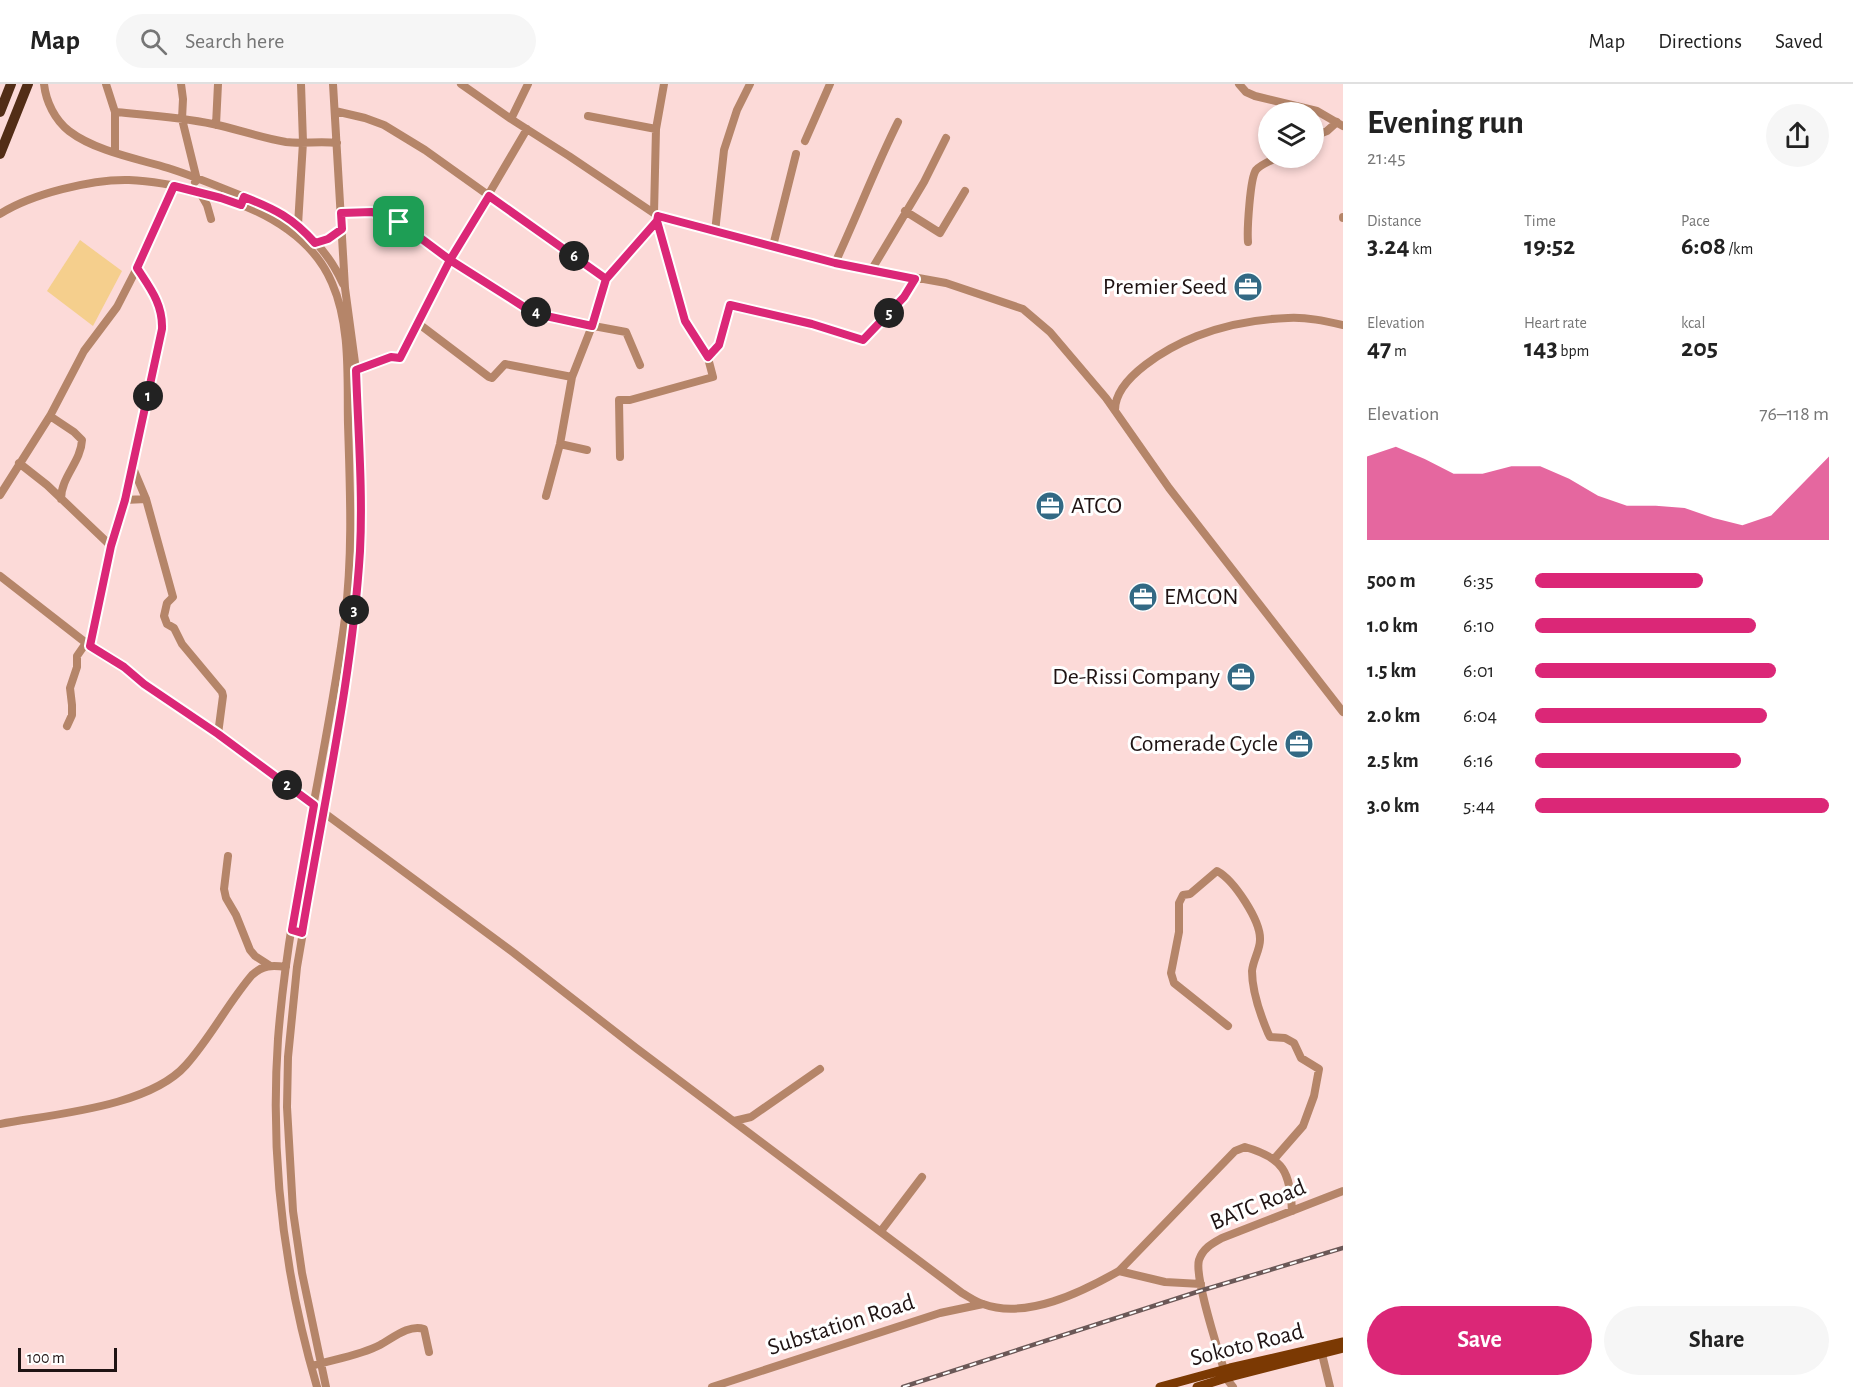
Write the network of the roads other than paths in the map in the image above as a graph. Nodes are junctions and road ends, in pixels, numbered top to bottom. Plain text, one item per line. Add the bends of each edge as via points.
1 (11, 84) edge
2 (28, 84) edge
3 (44, 84) edge
4 (106, 84) edge
5 (181, 84) edge
6 (218, 84) edge
7 (301, 84) edge
8 (333, 84) edge
9 (461, 84) edge
10 (528, 84) edge
11 (664, 84) edge
12 (750, 84) edge
13 (831, 84) edge
14 (1239, 84) edge
15 (335, 111) junction
16 (0, 112) edge
17 (115, 112) junction
18 (588, 116) dead end
19 (182, 118) junction
20 (511, 119) junction
21 (898, 122) dead end
22 (216, 124) junction
23 (1340, 124) edge
24 (527, 129) junction
25 (656, 129) junction
26 (1324, 132) edge
27 (946, 138) dead end
28 (805, 141) dead end
29 (303, 142) junction
30 (337, 143) junction
31 (115, 152) junction
32 (0, 154) edge
33 (796, 154) dead end
34 (1259, 168) edge
35 (197, 180) junction
36 (174, 186) junction
37 (195, 190) junction
38 (965, 191) dead end
39 (489, 196) junction
40 (243, 201) junction
41 (905, 211) junction
42 (341, 213) junction
43 (0, 214) edge
44 (657, 217) junction
45 (211, 219) dead end
46 (298, 225) junction
47 (342, 229) junction
48 (715, 232) junction
49 (1248, 242) dead end
50 (315, 243) junction
51 (773, 246) junction
52 (450, 260) junction
53 (835, 263) junction
54 (137, 268) junction
55 (872, 269) junction
56 (606, 279) junction
57 (915, 279) junction
58 (345, 288) junction
59 (419, 324) junction
60 (1343, 325) edge
61 (592, 326) junction
62 (708, 357) junction
63 (640, 365) dead end
64 (356, 370) junction
65 (572, 377) junction
66 (1115, 412) junction
67 (50, 416) junction
68 (560, 444) junction
69 (587, 450) dead end
70 (620, 457) dead end
71 (19, 463) junction
72 (132, 467) junction
73 (0, 495) edge
74 (546, 496) dead end
75 (61, 499) junction
76 (146, 499) junction
77 (125, 500) junction
78 (111, 546) junction
79 (0, 576) edge
80 (88, 645) junction
81 (1343, 712) edge
82 (67, 726) dead end
83 (218, 734) junction
84 (314, 805) junction
85 (322, 812) junction
86 (228, 856) dead end
87 (292, 930) junction
88 (302, 933) junction
89 (269, 965) junction
90 (286, 967) junction
91 (1228, 1026) dead end
92 (820, 1069) dead end
93 (751, 1118) junction
94 (734, 1121) junction
95 (0, 1124) edge
96 (752, 1135) junction
97 (1275, 1158) junction
98 (922, 1177) dead end
99 (1343, 1191) edge
100 (1292, 1211) junction
101 (881, 1232) junction
102 (1119, 1271) junction
103 (1201, 1284) junction
104 (983, 1304) junction
105 (1343, 1342) edge
106 (1343, 1348) edge
107 (429, 1353) dead end
108 (1322, 1354) junction
109 (320, 1363) junction
110 (311, 1366) junction
111 (1225, 1374) junction
112 (317, 1387) edge
113 (326, 1387) edge
114 (712, 1387) edge
115 (1160, 1387) edge
116 (1197, 1387) edge
117 (1233, 1387) edge
118 (1329, 1387) edge

1 - 16 highway
2 - 32 highway
3 - 31 street via 51,109 69,131
4 - 17 street
5 - 19 street
6 - 22 street
7 - 29 street
8 - 15 street
9 - 20 street
10 - 20 street
11 - 25 street
12 - 48 street via 724,150
13 - 28 street
14 - 23 street via 1255,96 1317,111
15 - 30 street
15 - 39 street via 384,125
17 - 19 street
17 - 31 street
18 - 25 street
19 - 22 street
19 - 35 street
20 - 24 street
21 - 53 street
22 - 29 street via 277,140
23 - 26 street
24 - 39 street
24 - 44 street
25 - 44 street
27 - 41 street
29 - 30 street
29 - 46 street
30 - 42 street
31 - 35 street
33 - 51 street
34 - 49 street via 1251,181
35 - 37 street
35 - 40 street
36 - 37 street
36 - 43 street via 123,180 93,184 40,195
36 - 54 street
37 - 40 street
37 - 45 street via 207,205
38 - 41 street via 940,233
39 - 52 street
39 - 56 street
40 - 46 street via 272,208
40 - 84 street via 301,240 317,258 332,282 345,344 351,550 336,683
41 - 55 street
42 - 47 street
42 - 52 street via 372,212 399,222
44 - 48 street
44 - 56 street
44 - 62 street via 685,321
46 - 50 street
47 - 50 street
47 - 58 street
48 - 51 street
50 - 58 street
51 - 53 street
52 - 59 street
52 - 61 street via 524,307
53 - 55 street
54 - 67 street via 108,321 84,351
54 - 72 street via 156,297 162,329
55 - 57 street
56 - 61 street
57 - 62 street via 904,297 863,340 730,305 719,345
57 - 66 street via 946,283 1023,309 1078,363
58 - 64 street
59 - 64 street via 400,358 391,357
59 - 65 street via 489,377 505,364
60 - 66 street via 1290,318 1245,323 1197,336 1132,376 1115,401
61 - 63 street via 626,332
61 - 65 street
62 - 70 street via 713,377 619,400
64 - 85 street via 360,550 346,682
65 - 68 street
66 - 81 street
67 - 71 street
67 - 75 street via 79,436 82,443 61,486
68 - 69 street
68 - 74 street
71 - 73 street
71 - 75 street
72 - 76 street
72 - 77 street
75 - 78 street
76 - 77 street
76 - 83 street via 173,597 164,616 224,696
77 - 78 street
78 - 80 street
79 - 80 street
80 - 82 street via 77,656 70,688 72,715
80 - 83 street
83 - 84 street
84 - 87 street
85 - 88 street
85 - 94 street
86 - 89 street via 226,898 250,950
87 - 88 street
87 - 90 street
88 - 109 street via 288,1058 288,1158 302,1273
89 - 90 street
89 - 95 street via 252,975 187,1064 168,1083 118,1102
90 - 110 street via 276,1090 280,1190 287,1256
91 - 97 street via 1174,983 1171,974 1179,932 1179,903 1183,895 1190,894 1217,871 1232,885 1258,924 1260,940 1252,974 1257,1006 1270,1037 1294,1043 1300,1058 1319,1070 1303,1126
92 - 93 street
93 - 94 street
93 - 96 street
94 - 96 street
96 - 101 street
97 - 100 street via 1291,1184
97 - 102 street via 1245,1147 1235,1151
98 - 101 street
99 - 100 street, BATC Road
100 - 103 street, BATC Road via 1209,1246 1200,1258
101 - 104 street via 962,1293
102 - 103 street via 1165,1282
102 - 104 street via 1048,1303 1025,1308
103 - 111 street, BATC Road
104 - 114 street, Substation Road via 940,1313
105 - 111 main road, Sokoto Road
106 - 108 main road, Sokoto Road
107 - 109 street via 424,1329 415,1328 376,1347
108 - 111 main road, Sokoto Road
108 - 118 street
109 - 110 street
109 - 113 street
110 - 112 street
111 - 115 main road, Sokoto Road
111 - 116 main road, Sokoto Road
111 - 117 street

